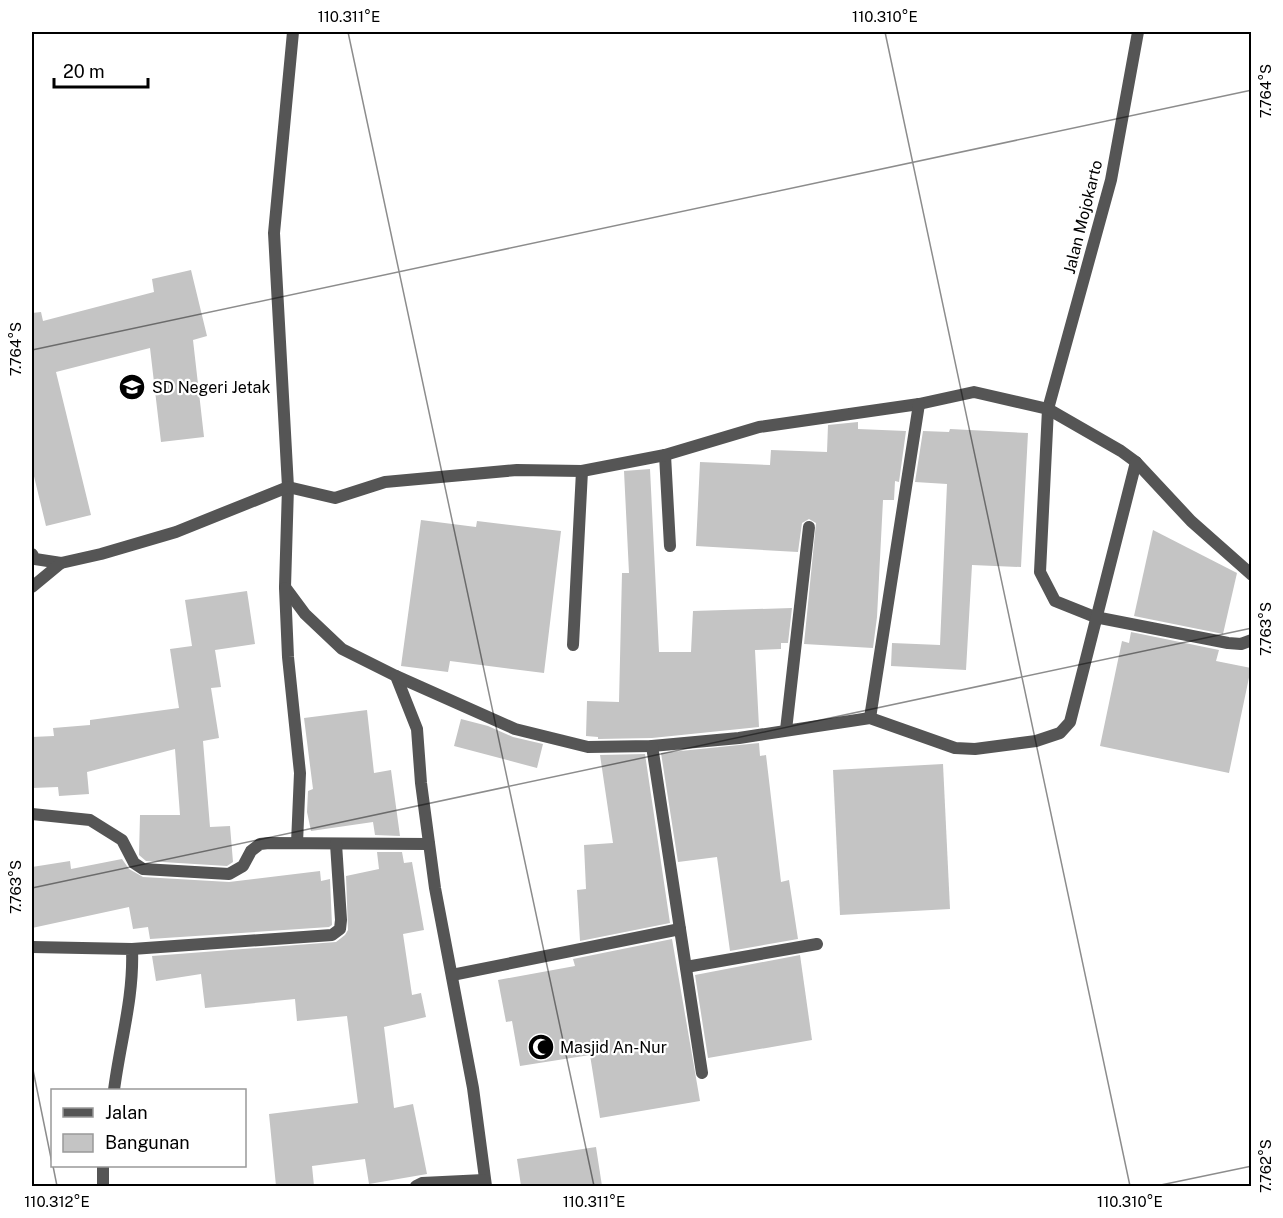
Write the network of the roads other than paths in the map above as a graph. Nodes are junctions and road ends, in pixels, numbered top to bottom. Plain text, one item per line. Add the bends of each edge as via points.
1 (293, 32) edge
2 (1138, 32) edge
3 (919, 404) junction
4 (1048, 409) junction
5 (665, 455) junction
6 (1136, 462) junction
7 (582, 471) junction
8 (288, 487) junction
9 (809, 528) dead end
10 (670, 546) dead end
11 (32, 554) edge
12 (61, 563) junction
13 (1251, 575) edge
14 (32, 587) edge
15 (285, 587) junction
16 (1095, 617) junction
17 (1251, 640) edge
18 (573, 645) dead end
19 (396, 676) junction
20 (870, 718) junction
21 (786, 730) junction
22 (652, 746) junction
23 (32, 814) edge
24 (297, 843) junction
25 (336, 844) junction
26 (429, 844) junction
27 (680, 929) junction
28 (817, 944) dead end
29 (32, 947) edge
30 (132, 949) junction
31 (686, 967) junction
32 (452, 975) junction
33 (702, 1072) dead end
34 (114, 1089) edge
35 (103, 1167) edge
36 (485, 1183) edge
37 (103, 1186) edge
38 (416, 1186) edge

1 - 8 street via 274,233
2 - 4 street, Jalan Mojokarto via 1111,180
3 - 4 street via 974,392
3 - 5 street via 759,427
3 - 20 street
4 - 6 street
4 - 16 street, Jalan Mojokarto via 1040,572 1055,601
5 - 7 street
5 - 10 street
6 - 13 street via 1191,521
6 - 16 street
7 - 8 street via 517,470 385,482 335,498
7 - 18 street
8 - 12 street via 176,532
8 - 15 street
9 - 21 street
11 - 12 street via 35,559
12 - 14 street
15 - 19 street via 305,614 342,649
15 - 24 street via 300,773
16 - 17 street, Jalan Mojokarto via 1228,643
16 - 20 street via 1070,722 1060,733 1026,742 965,749
19 - 22 street via 515,729 588,747
19 - 26 street via 417,729
20 - 21 street
21 - 22 street
22 - 27 street
23 - 24 street via 90,820 122,840 134,863 143,869 229,874 243,866 260,844
24 - 25 street
25 - 26 street
25 - 30 street via 341,920 340,929 332,935
26 - 32 street
27 - 31 street
27 - 32 street
28 - 31 street
29 - 30 street
30 - 34 street via 130,1002
31 - 33 street
32 - 36 street via 473,1088
35 - 37 street
36 - 38 street

